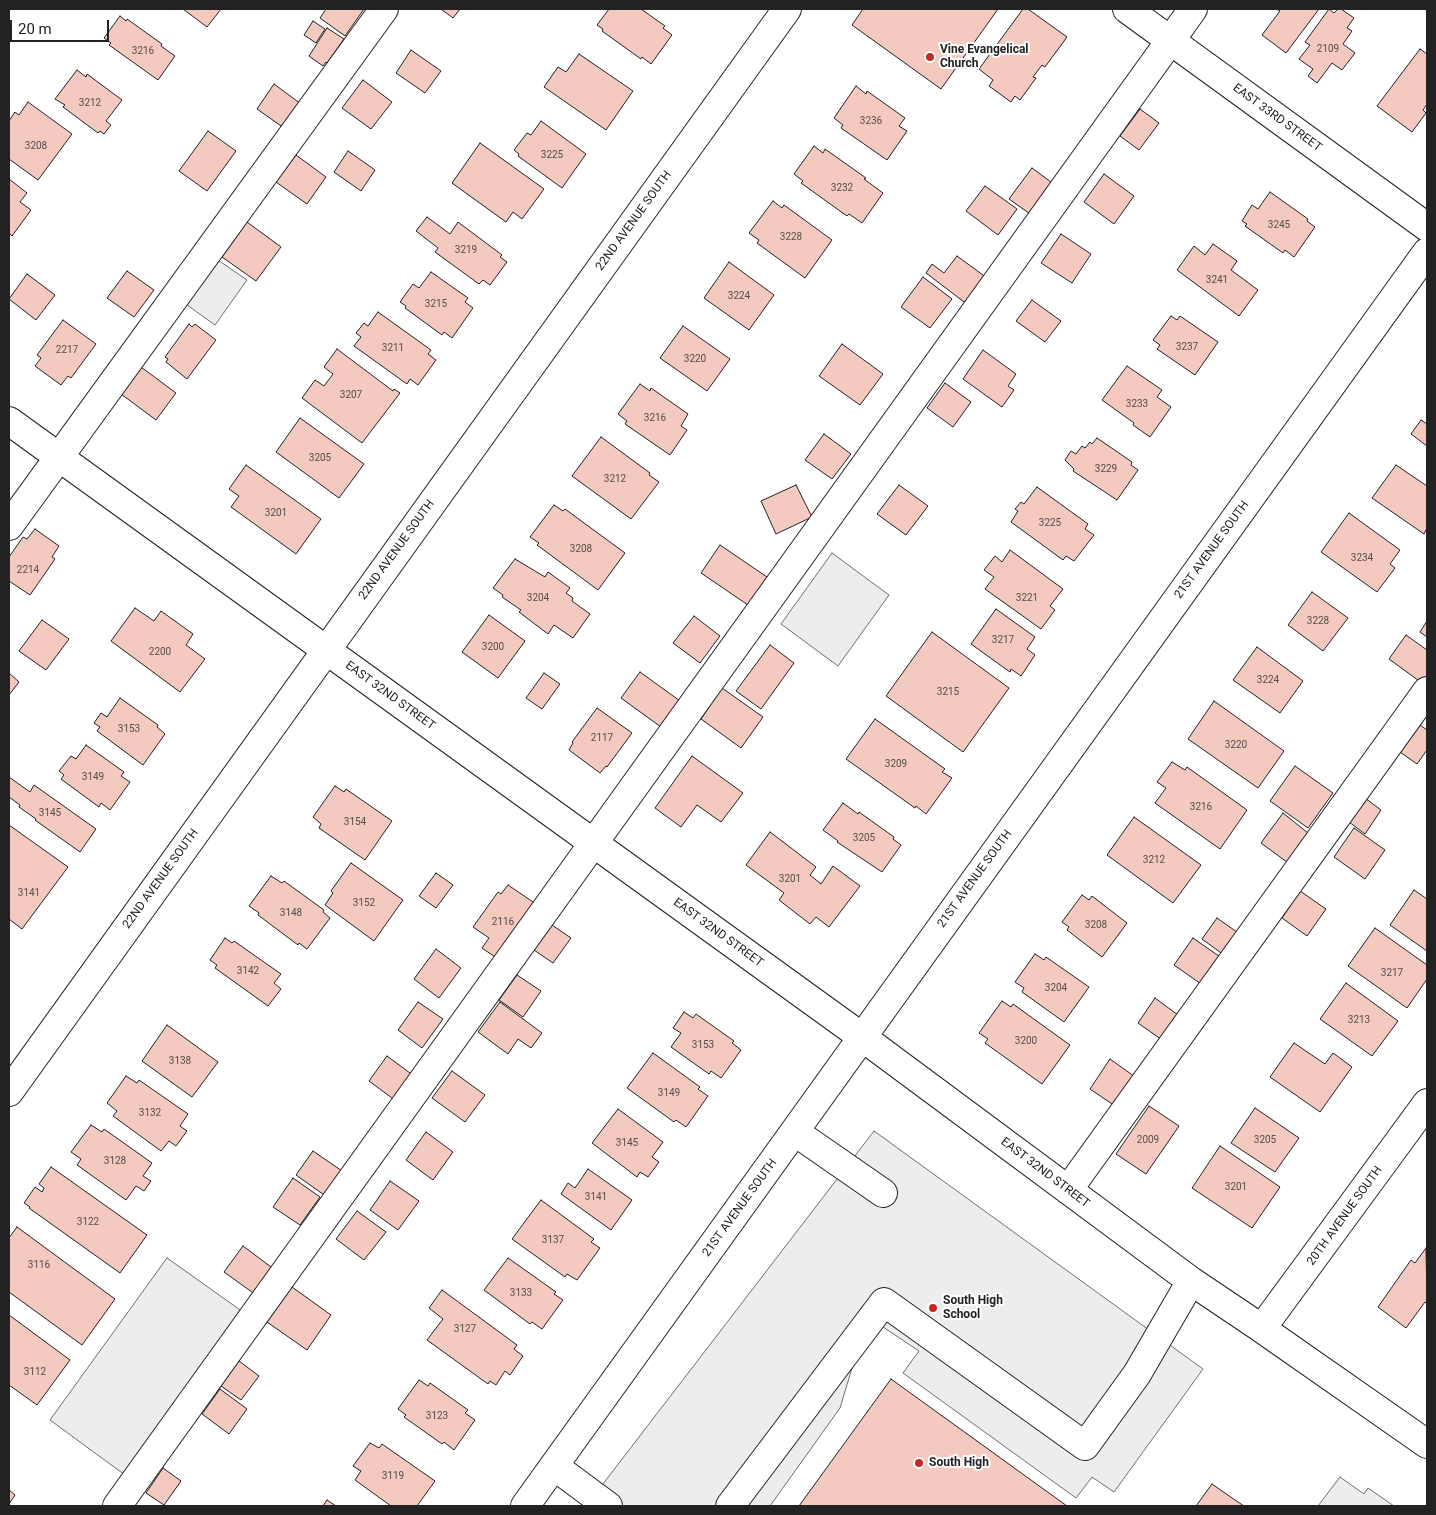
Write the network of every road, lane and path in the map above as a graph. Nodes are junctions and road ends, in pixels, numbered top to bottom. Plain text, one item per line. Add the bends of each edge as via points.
1 (384, 9) edge
2 (787, 9) edge
3 (1127, 9) edge
4 (1193, 9) edge
5 (1170, 41) junction
6 (1427, 227) edge
7 (1427, 252) edge
8 (9, 421) edge
9 (58, 457) junction
10 (9, 526) edge
11 (326, 649) junction
12 (1427, 691) edge
13 (592, 844) junction
14 (862, 1036) junction
15 (9, 1092) edge
16 (1427, 1103) edge
17 (795, 1132) junction
18 (1068, 1190) junction
19 (883, 1193) dead end
20 (1191, 1281) junction
21 (1262, 1328) junction
22 (1427, 1444) edge
23 (554, 1466) junction
24 (117, 1506) edge
25 (525, 1506) edge
26 (608, 1506) edge
27 (730, 1506) edge

1 - 9 street
2 - 11 street, 22ND AVENUE SOUTH
3 - 5 street, EAST 33RD STREET
4 - 5 street
5 - 6 street, EAST 33RD STREET
5 - 13 street
7 - 14 street, 21ST AVENUE SOUTH
8 - 9 street, EAST 32ND STREET
9 - 10 street
9 - 11 street, EAST 32ND STREET
11 - 13 street, EAST 32ND STREET
11 - 15 street, 22ND AVENUE SOUTH
12 - 18 street
13 - 14 street, EAST 32ND STREET
13 - 24 street
14 - 17 street, 21ST AVENUE SOUTH
14 - 18 street, EAST 32ND STREET
16 - 21 street, 20TH AVENUE SOUTH
17 - 19 street
17 - 23 street, 21ST AVENUE SOUTH
18 - 20 street, EAST 32ND STREET
20 - 21 street, EAST 32ND STREET
20 - 27 street via 1137,1374 1084,1446 884,1302
21 - 22 street, EAST 32ND STREET
23 - 25 street, 21ST AVENUE SOUTH
23 - 26 street

